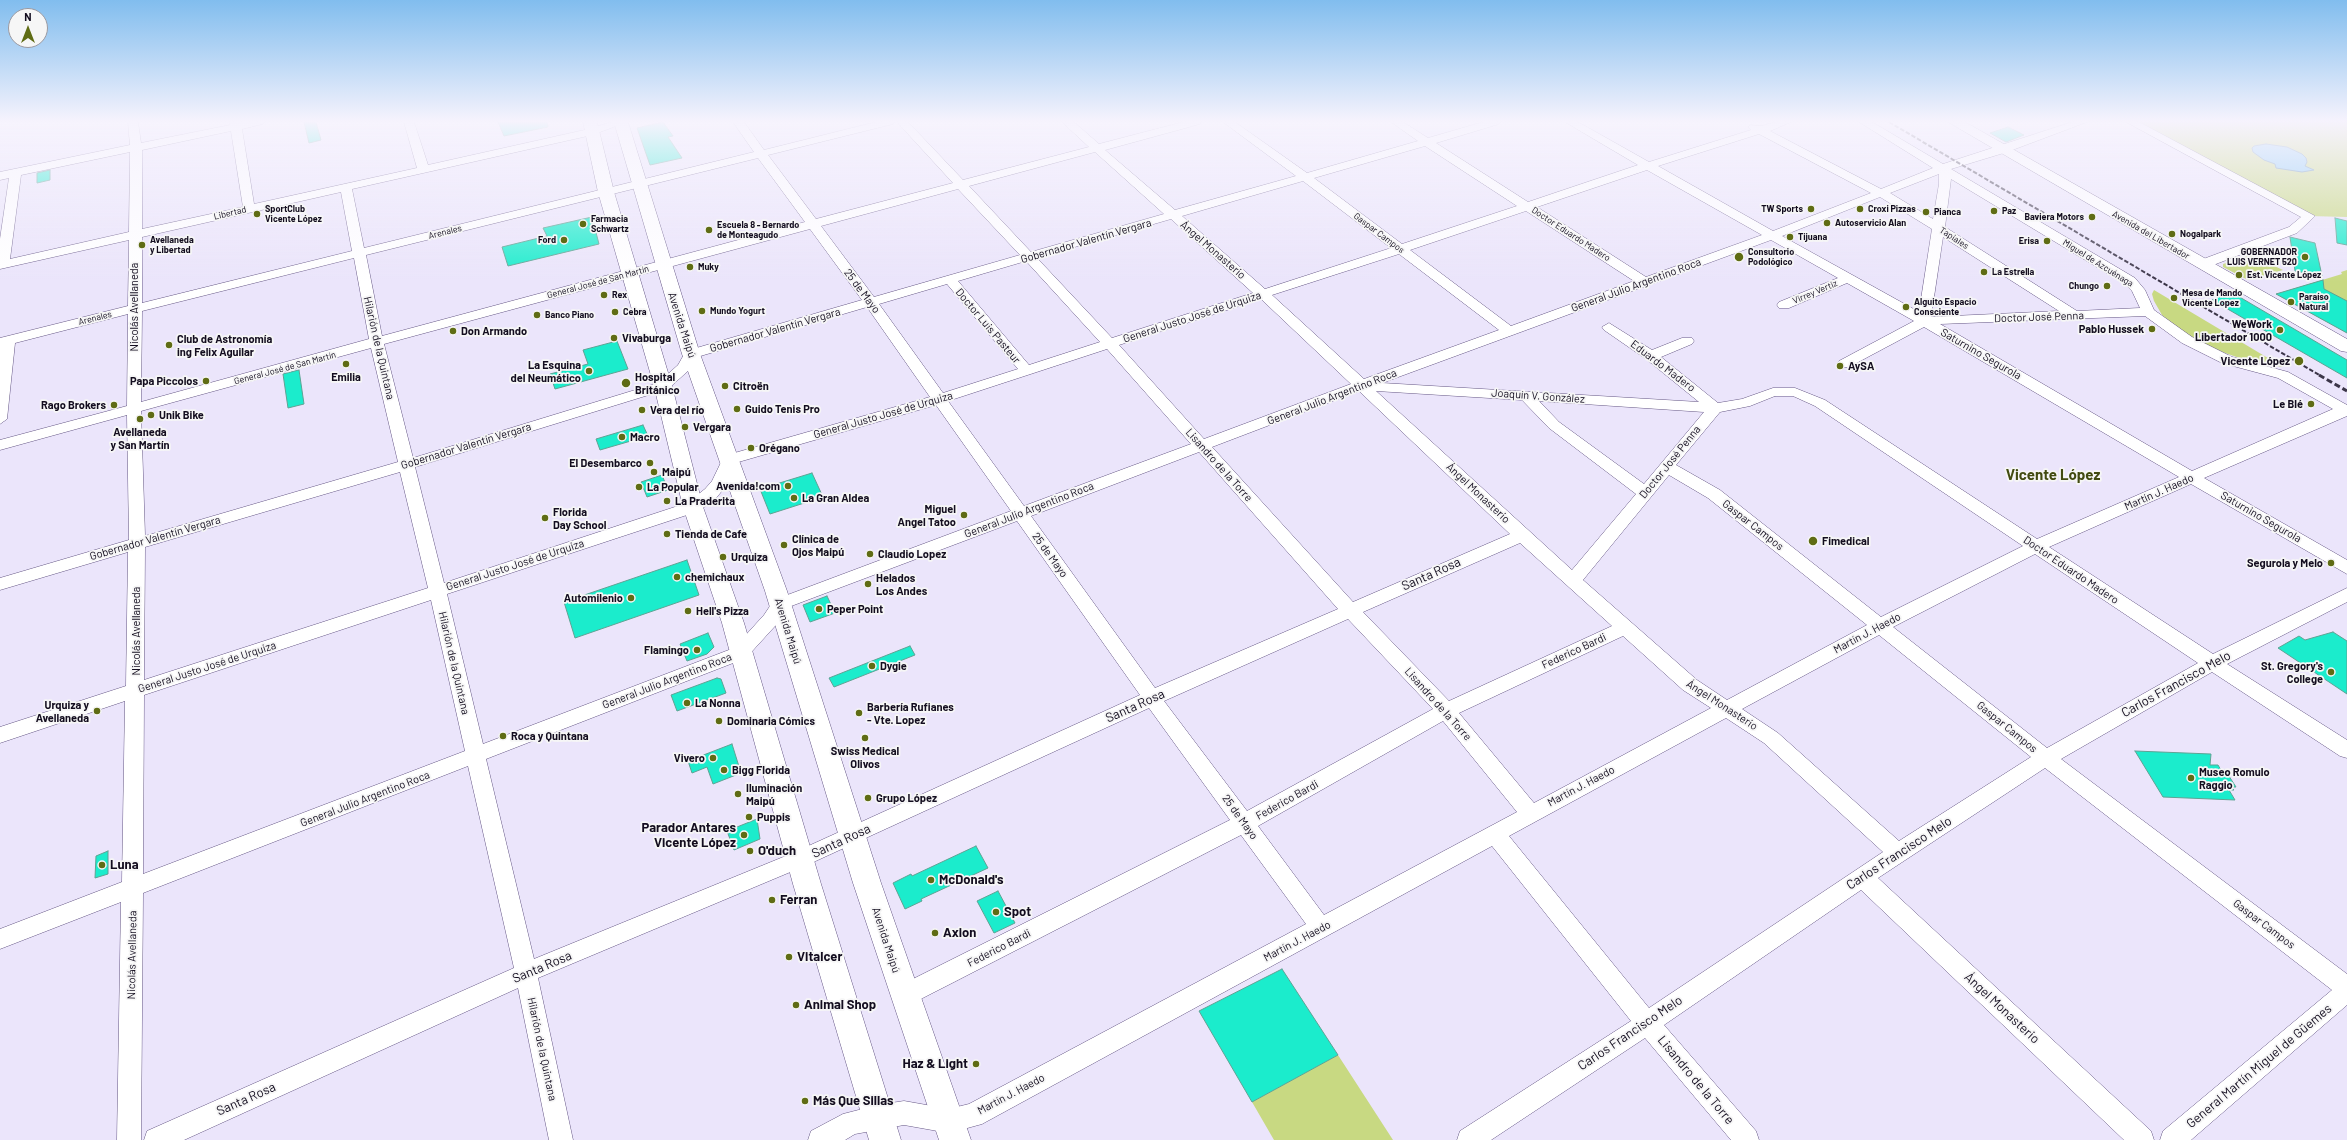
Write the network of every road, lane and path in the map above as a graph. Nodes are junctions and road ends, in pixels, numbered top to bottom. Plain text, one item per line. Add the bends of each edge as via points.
1 (15, 175) edge
2 (135, 175) edge
3 (244, 175) edge
4 (400, 175) edge
5 (602, 175) edge
6 (637, 175) edge
7 (674, 175) edge
8 (777, 175) edge
9 (952, 175) edge
10 (993, 175) edge
11 (1128, 175) edge
12 (1302, 175) edge
13 (1311, 175) edge
14 (1479, 175) edge
15 (1619, 175) edge
16 (1663, 175) edge
17 (1848, 175) edge
18 (1928, 175) edge
19 (1944, 175) edge
20 (1954, 175) edge
21 (2047, 175) edge
22 (2232, 175) edge
23 (1305, 177) junction
24 (639, 184) junction
25 (960, 184) junction
26 (346, 187) junction
27 (606, 192) junction
28 (1882, 193) junction
29 (1527, 206) junction
30 (249, 208) junction
31 (1173, 215) junction
32 (812, 224) junction
33 (1938, 228) junction
34 (134, 234) junction
35 (1771, 236) junction
36 (1401, 249) junction
37 (358, 254) junction
38 (1029, 257) junction
39 (2203, 264) junction
40 (1, 265) edge
41 (663, 265) junction
42 (630, 273) junction
43 (1846, 279) junction
44 (950, 280) junction
45 (1644, 282) junction
46 (1263, 294) junction
47 (871, 303) junction
48 (1784, 305) dead end
49 (135, 308) junction
50 (2148, 312) junction
51 (2074, 315) junction
52 (1924, 322) junction
53 (1610, 327) dead end
54 (1509, 331) junction
55 (4, 341) edge
56 (1687, 341) dead end
57 (376, 343) junction
58 (1110, 344) junction
59 (2347, 347) edge
60 (691, 354) junction
61 (1652, 356) junction
62 (1844, 364) dead end
63 (1027, 371) junction
64 (1362, 385) junction
65 (662, 386) junction
66 (1525, 395) junction
67 (939, 399) junction
68 (1714, 408) junction
69 (134, 410) junction
70 (2346, 411) edge
71 (0, 419) edge
72 (0, 445) edge
73 (1202, 445) junction
74 (729, 460) junction
75 (406, 465) junction
76 (1666, 466) junction
77 (2193, 477) junction
78 (1645, 493) junction
79 (692, 507) junction
80 (1020, 512) junction
81 (1522, 535) junction
82 (137, 542) junction
83 (2036, 546) junction
84 (2347, 568) edge
85 (1574, 580) junction
86 (0, 584) edge
87 (438, 590) junction
88 (2347, 594) edge
89 (780, 604) junction
90 (1350, 610) junction
91 (1880, 626) junction
92 (1626, 627) junction
93 (740, 653) junction
94 (2212, 663) junction
95 (136, 691) junction
96 (1152, 698) junction
97 (1726, 708) junction
98 (1446, 711) junction
99 (0, 735) edge
100 (2347, 750) edge
101 (475, 756) junction
102 (2046, 758) junction
103 (1530, 813) junction
104 (1244, 823) junction
105 (1494, 833) junction
106 (852, 836) junction
107 (1898, 853) junction
108 (800, 860) junction
109 (1862, 877) junction
110 (133, 889) junction
111 (1321, 928) junction
112 (0, 939) edge
113 (526, 973) junction
114 (2347, 988) edge
115 (2347, 991) edge
116 (905, 995) junction
117 (1647, 1022) junction
118 (882, 1129) edge
119 (952, 1131) edge
120 (128, 1140) edge
121 (156, 1140) edge
122 (561, 1140) edge
123 (820, 1140) edge
124 (1468, 1140) edge
125 (1747, 1140) edge
126 (2142, 1140) edge
127 (2172, 1140) edge

1 - 40 street
2 - 34 street, Nicolás Avellaneda
3 - 30 street
4 - 26 street, Libertad
5 - 27 main road
6 - 24 main road, Avenida Maipú
7 - 24 street, Arenales
8 - 32 street, 25 de Mayo
9 - 25 street, Lisandro de la Torre
10 - 25 street, General José de San Martín
11 - 31 street, Ángel Monasterio
12 - 23 street, Gaspar Campos
13 - 23 street, Gobernador Valentín Vergara
14 - 29 street, Doctor Eduardo Madero
15 - 29 street, General Justo José de Urquiza
16 - 35 street, Saturnino Segurola
17 - 28 street, Tapiales
18 - 28 street, General Julio Argentino Roca
19 - 33 street
20 - 50 street, Miguel de Azcuénaga via 2130,281 2138,290
21 - 39 main road, Avenida del Libertador
22 - 39 street via 2309,216 2293,230
23 - 31 street, Gobernador Valentín Vergara
23 - 36 street, Gaspar Campos
24 - 27 street, Arenales
24 - 41 main road, Avenida Maipú
25 - 32 street, General José de San Martín
25 - 38 street, Lisandro de la Torre
26 - 30 street, Libertad
26 - 37 street, Hilarión de la Quintana
27 - 37 street, Arenales
27 - 42 main road
28 - 33 street, Tapiales
28 - 35 street, General Julio Argentino Roca
29 - 36 street, General Justo José de Urquiza
29 - 45 street, Doctor Eduardo Madero
30 - 34 street, Libertad
31 - 38 street, Gobernador Valentín Vergara
31 - 46 street, Ángel Monasterio
32 - 41 street, General José de San Martín
32 - 47 street, 25 de Mayo
33 - 51 street, Tapiales
33 - 52 street
34 - 40 street, Libertad
34 - 49 street, Nicolás Avellaneda
35 - 43 street, Saturnino Segurola
35 - 45 street, General Julio Argentino Roca
36 - 46 street, General Justo José de Urquiza
36 - 54 street, Gaspar Campos
37 - 49 street, Arenales
37 - 57 street, Hilarión de la Quintana
38 - 44 street, Gobernador Valentín Vergara
38 - 58 street, Lisandro de la Torre
39 - 59 main road, Avenida del Libertador
41 - 42 street, General José de San Martín
41 - 60 main road, Avenida Maipú
42 - 57 street, General José de San Martín
42 - 65 main road
43 - 48 street, Virrey Vertiz
43 - 52 street, Saturnino Segurola
44 - 47 street, Gobernador Valentín Vergara
44 - 63 street, Doctor Luis Pasteur
45 - 54 street, General Julio Argentino Roca
46 - 58 street, General Justo José de Urquiza
46 - 64 street, Ángel Monasterio
47 - 60 street, Gobernador Valentín Vergara
47 - 67 street, 25 de Mayo
49 - 55 street, Arenales
49 - 69 street, Nicolás Avellaneda
50 - 51 street, Doctor José Penna
50 - 70 street, Miguel de Azcuénaga via 2208,352 2227,360 2283,375
51 - 52 street, Doctor José Penna
52 - 62 street, Doctor José Penna
52 - 77 street, Saturnino Segurola
53 - 61 street, Eduardo Madero
54 - 64 street, General Julio Argentino Roca
55 - 71 street
56 - 61 street
57 - 69 street, General José de San Martín
57 - 75 street, Hilarión de la Quintana
58 - 63 street, General Justo José de Urquiza
58 - 73 street, Lisandro de la Torre
60 - 65 street, Gobernador Valentín Vergara via 684,367
60 - 74 main road, Avenida Maipú
61 - 68 street, Eduardo Madero
63 - 67 street, General Justo José de Urquiza
64 - 66 street, Joaquín V. González
64 - 73 street, General Julio Argentino Roca
64 - 81 street, Ángel Monasterio
65 - 75 street, Gobernador Valentín Vergara
65 - 79 main road
66 - 68 street, Joaquín V. González
66 - 78 street via 1560,430
67 - 74 street, General Justo José de Urquiza
67 - 80 street, 25 de Mayo
68 - 76 street, Doctor José Penna
68 - 83 street, Doctor Eduardo Madero via 1745,403 1773,392 1795,392 1820,403
69 - 72 street, General José de San Martín
69 - 82 street, Nicolás Avellaneda
70 - 77 street, Martín J. Haedo
73 - 80 street, General Julio Argentino Roca
73 - 90 street, Lisandro de la Torre
74 - 79 street, General Justo José de Urquiza via 719,483 711,493
74 - 89 main road, Avenida Maipú
75 - 82 street, Gobernador Valentín Vergara
75 - 87 street, Hilarión de la Quintana
76 - 78 street, Doctor José Penna
76 - 91 street, Gaspar Campos via 1714,494
77 - 83 street, Martín J. Haedo
77 - 84 street, Saturnino Segurola
78 - 85 street, Doctor José Penna
79 - 87 street, General Justo José de Urquiza
79 - 93 main road via 733,623
80 - 89 street, General Julio Argentino Roca
80 - 96 street, 25 de Mayo
81 - 85 street, Ángel Monasterio
81 - 90 street, Santa Rosa
82 - 86 street, Gobernador Valentín Vergara
82 - 95 street, Nicolás Avellaneda
83 - 91 street, Martín J. Haedo
83 - 94 street, Doctor Eduardo Madero
85 - 92 street, Ángel Monasterio
87 - 95 street, General Justo José de Urquiza
87 - 101 street, Hilarión de la Quintana
88 - 94 street, Carlos Francisco Melo
89 - 93 street, General Julio Argentino Roca via 770,620
89 - 106 main road, Avenida Maipú
90 - 96 street, Santa Rosa
90 - 98 street, Lisandro de la Torre
91 - 97 street, Martín J. Haedo
91 - 102 street, Gaspar Campos
92 - 97 street, Ángel Monasterio via 1690,685
92 - 98 street, Federico Bardi
93 - 101 street, General Julio Argentino Roca
93 - 108 main road
94 - 100 street, Doctor Eduardo Madero
94 - 102 street, Carlos Francisco Melo
95 - 99 street, General Justo José de Urquiza
95 - 110 street, Nicolás Avellaneda
96 - 104 street, 25 de Mayo
96 - 106 street, Santa Rosa
97 - 103 street, Martín J. Haedo
97 - 107 street, Ángel Monasterio via 1791,755
98 - 103 street, Lisandro de la Torre
98 - 104 street, Federico Bardi
101 - 110 street, General Julio Argentino Roca
101 - 113 street, Hilarión de la Quintana
102 - 107 street, Carlos Francisco Melo
102 - 114 street, Gaspar Campos
103 - 105 street, Martín J. Haedo
104 - 111 street, 25 de Mayo
104 - 116 street, Federico Bardi
105 - 111 street, Martín J. Haedo
105 - 117 street, Lisandro de la Torre
106 - 108 street, Santa Rosa
106 - 116 main road, Avenida Maipú
107 - 109 street, Carlos Francisco Melo
108 - 113 street, Santa Rosa
108 - 118 main road
109 - 117 street, Carlos Francisco Melo
109 - 126 street, Ángel Monasterio
110 - 112 street, General Julio Argentino Roca
110 - 120 street, Nicolás Avellaneda
111 - 119 street, Martín J. Haedo via 973,1115
113 - 121 street, Santa Rosa
113 - 122 street, Hilarión de la Quintana
115 - 127 street, General Martín Miguel de Güemes
116 - 119 main road, Avenida Maipú
117 - 124 street, Carlos Francisco Melo
117 - 125 street, Lisandro de la Torre
118 - 119 street, Martín J. Haedo via 904,1114
118 - 123 street, Martín J. Haedo via 852,1123

